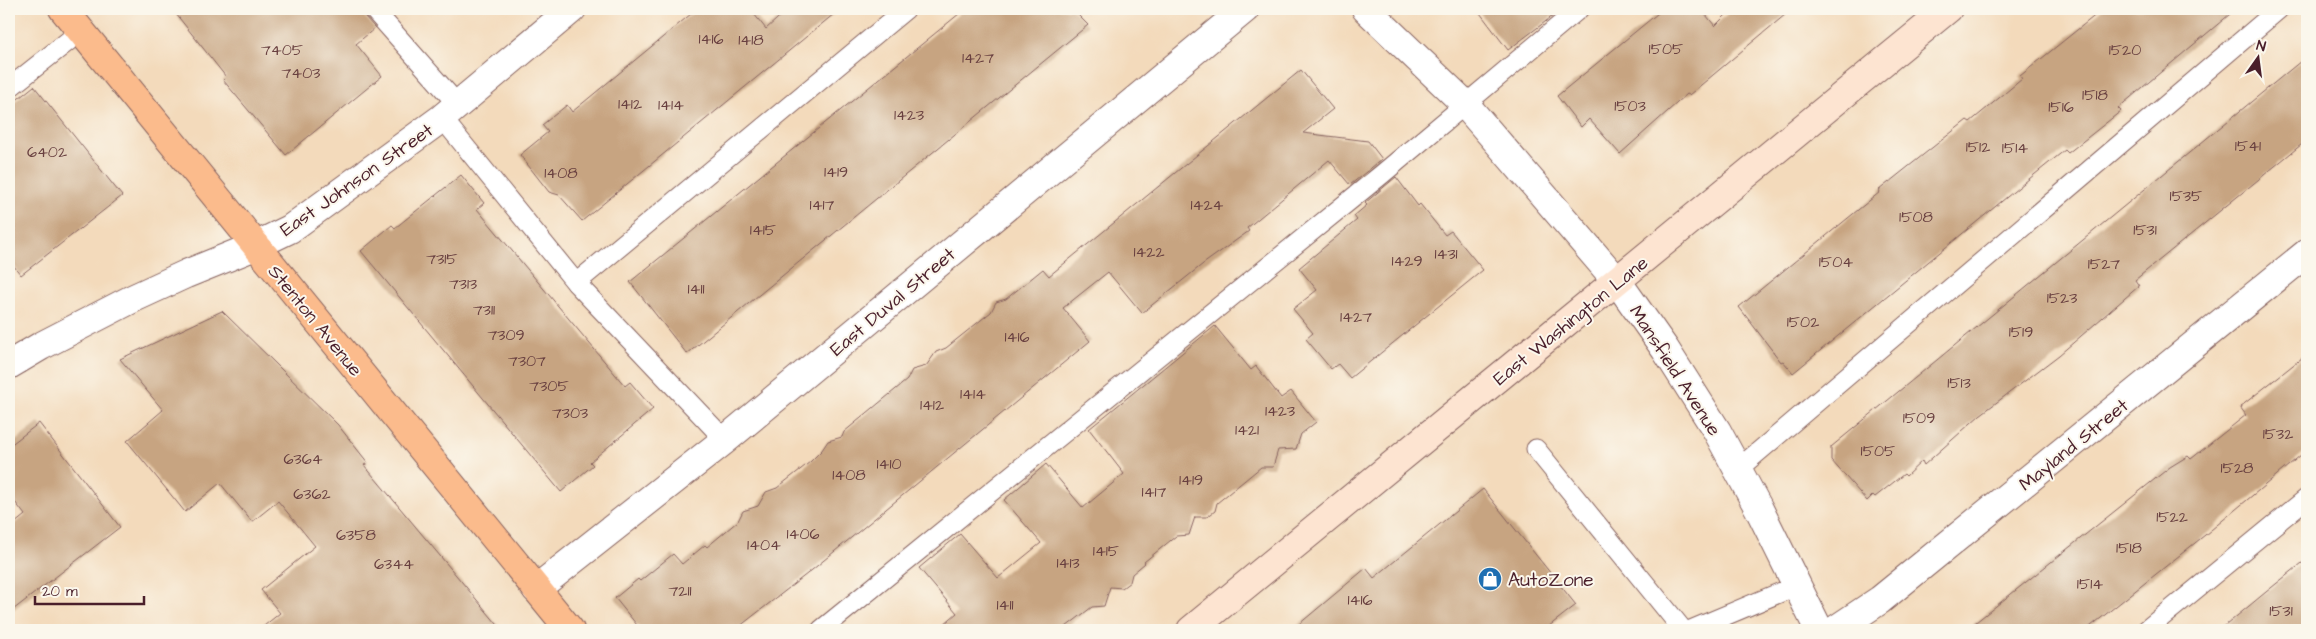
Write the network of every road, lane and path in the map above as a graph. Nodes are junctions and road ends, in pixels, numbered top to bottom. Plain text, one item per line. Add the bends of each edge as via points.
1 (63, 9) edge
2 (373, 9) edge
3 (572, 9) edge
4 (906, 9) edge
5 (1245, 9) edge
6 (1366, 9) edge
7 (1579, 9) edge
8 (1948, 9) edge
9 (2279, 9) edge
10 (81, 31) junction
11 (9, 88) edge
12 (1464, 104) junction
13 (450, 111) junction
14 (255, 246) junction
15 (2307, 253) edge
16 (1617, 281) junction
17 (576, 282) junction
18 (9, 365) edge
19 (725, 440) junction
20 (1536, 449) dead end
21 (1738, 469) junction
22 (2307, 498) edge
23 (1798, 585) junction
24 (536, 589) junction
25 (567, 629) edge
26 (820, 630) edge
27 (1192, 630) edge
28 (1683, 630) edge
29 (1691, 630) edge
30 (1819, 630) edge
31 (1835, 630) edge
32 (2146, 630) edge

1 - 10 main road, Stenton Avenue
2 - 13 lane
3 - 13 street, East Johnson Street
4 - 17 lane
5 - 19 street, East Duval Street
6 - 12 street, Mansfield Avenue
7 - 12 lane
8 - 16 main road, East Washington Lane
9 - 21 lane
10 - 11 lane
10 - 14 main road, Stenton Avenue
12 - 16 street, Mansfield Avenue
12 - 26 lane
13 - 14 street, East Johnson Street via 290,229
13 - 17 lane
14 - 18 street, East Johnson Street via 134,298
14 - 24 main road, Stenton Avenue
15 - 31 street, Mayland Street via 1880,600
16 - 21 street, Mansfield Avenue via 1691,389
16 - 27 main road, East Washington Lane
17 - 19 lane
19 - 24 street, East Duval Street
20 - 28 lane
21 - 23 street, Mansfield Avenue
22 - 32 lane
23 - 29 lane
23 - 30 street, Mansfield Avenue
24 - 25 main road, Stenton Avenue

